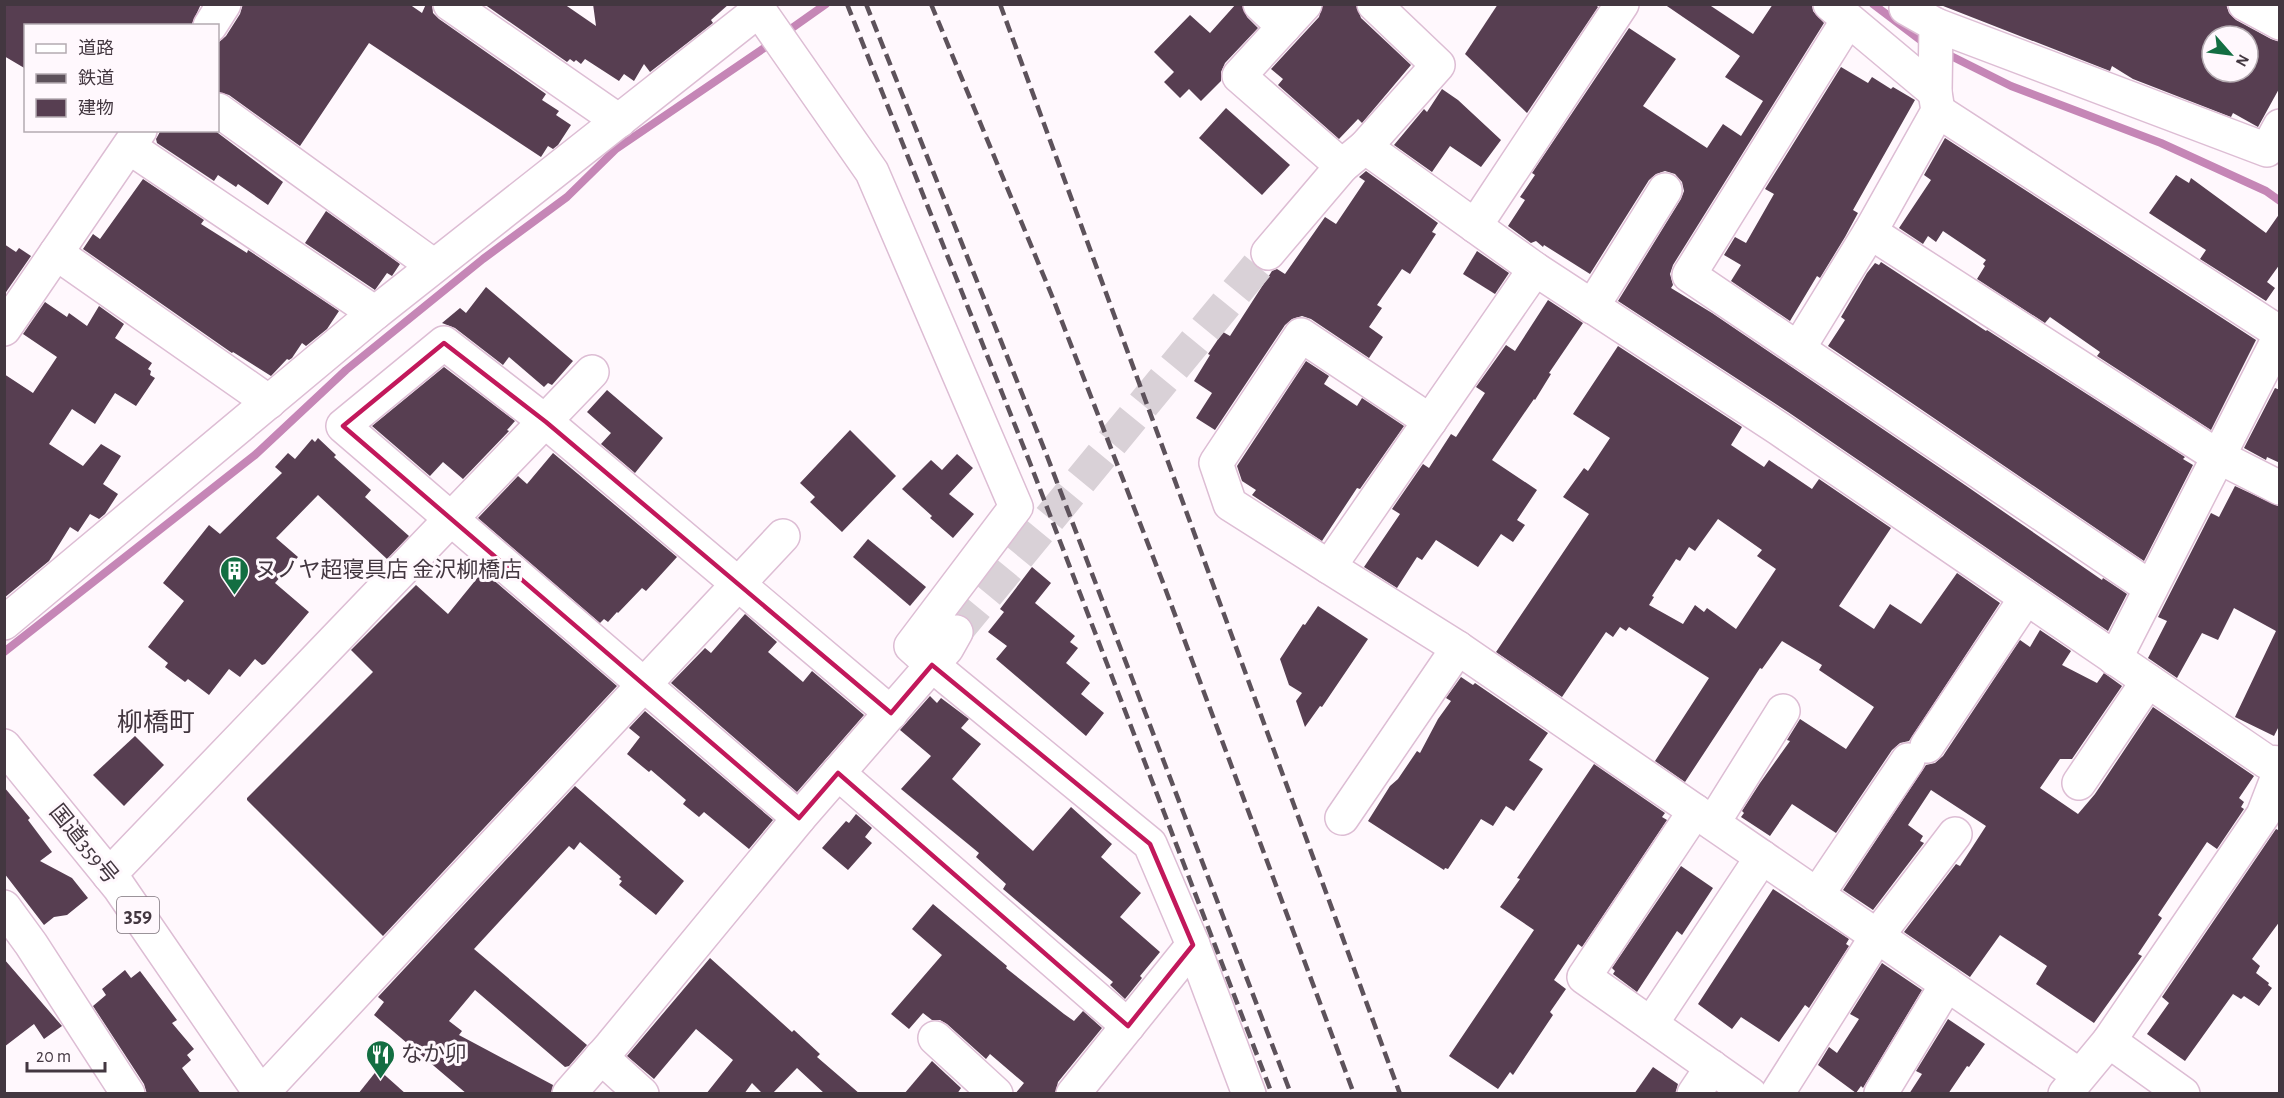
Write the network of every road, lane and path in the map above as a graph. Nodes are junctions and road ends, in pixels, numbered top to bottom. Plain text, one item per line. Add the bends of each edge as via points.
1 (224, 4) edge
2 (450, 4) edge
3 (1260, 4) edge
4 (1374, 4) edge
5 (1622, 4) edge
6 (1908, 4) edge
7 (2245, 4) edge
8 (758, 7) edge
9 (1839, 12) edge
10 (1295, 16) edge
11 (2280, 23) edge
12 (211, 24) edge
13 (1936, 68) junction
14 (219, 111) edge
15 (619, 121) junction
16 (2280, 126) edge
17 (134, 139) edge
18 (1353, 156) junction
19 (1665, 190) dead end
20 (1475, 226) junction
21 (1870, 232) junction
22 (56, 252) junction
23 (1268, 253) tunnel mouth
24 (434, 266) junction
25 (1535, 269) junction
26 (1592, 307) junction
27 (375, 313) junction
28 (4, 329) edge
29 (2280, 334) edge
30 (1798, 349) junction
31 (592, 372) dead end
32 (269, 402) junction
33 (1430, 421) junction
34 (546, 422) junction
35 (2219, 457) junction
36 (2280, 488) edge
37 (451, 521) junction
38 (783, 536) dead end
39 (1329, 567) junction
40 (738, 584) junction
41 (2151, 588) junction
42 (2026, 598) junction
43 (4, 623) edge
44 (956, 632) tunnel mouth
45 (1458, 648) junction
46 (2115, 659) junction
47 (932, 665) junction
48 (2148, 681) junction
49 (643, 686) junction
50 (1783, 711) dead end
51 (891, 713) junction
52 (4, 746) edge
53 (2280, 763) edge
54 (2280, 771) edge
55 (838, 773) junction
56 (2079, 783) dead end
57 (1704, 817) junction
58 (799, 818) junction
59 (1342, 818) dead end
60 (1955, 834) dead end
61 (1761, 857) junction
62 (109, 875) junction
63 (1817, 895) junction
64 (4, 907) edge
65 (1877, 936) junction
66 (1193, 945) junction
67 (1947, 984) junction
68 (1651, 1024) junction
69 (1128, 1026) junction
70 (935, 1038) dead end
71 (2109, 1041) junction
72 (601, 1057) junction
73 (1712, 1067) junction
74 (2072, 1084) edge
75 (1881, 1093) edge
76 (128, 1094) edge
77 (261, 1094) edge
78 (568, 1094) edge
79 (642, 1094) edge
80 (996, 1094) edge
81 (1073, 1094) edge
82 (1249, 1094) edge
83 (1694, 1094) edge
84 (1750, 1094) edge
85 (1777, 1094) edge
86 (2182, 1094) edge

1 - 12 main road
2 - 15 main road
3 - 10 main road
4 - 18 main road via 1438,65
5 - 20 main road
6 - 13 main road via 1906,8
7 - 11 main road
8 - 15 main road
8 - 47 main road via 872,172 1016,507 911,646
9 - 13 main road
9 - 30 main road via 1689,275
10 - 18 main road via 1239,76
13 - 16 main road via 2267,150
13 - 21 main road
13 - 29 main road
14 - 24 main road
15 - 24 main road
17 - 22 main road
17 - 27 main road
18 - 20 main road
18 - 23 main road
19 - 26 main road
20 - 25 main road
21 - 30 main road
21 - 35 main road
22 - 28 main road
22 - 32 main road
24 - 27 main road
25 - 26 main road
25 - 33 main road
26 - 42 main road via 1778,428
27 - 32 main road
29 - 35 main road
30 - 41 main road
31 - 34 main road
32 - 43 main road
33 - 39 main road
33 - 39 main road via 1301,335 1216,463 1230,504
34 - 37 main road
34 - 37 main road via 444,343 343,426
34 - 40 main road
35 - 36 main road
35 - 41 main road
37 - 49 main road
37 - 62 main road
38 - 40 main road
39 - 45 main road
40 - 49 main road
40 - 51 main road
41 - 46 main road
42 - 46 main road
42 - 63 main road
44 - 47 main road
45 - 57 main road
45 - 59 main road
46 - 48 main road
47 - 51 main road
47 - 66 main road via 1150,844
48 - 53 main road via 2267,762
48 - 56 main road
49 - 58 main road
49 - 77 main road
50 - 57 main road
51 - 55 main road
52 - 62 main road, 国道359号 / 359
54 - 71 main road via 2263,815
55 - 58 main road
55 - 69 main road
57 - 61 main road
57 - 68 main road via 1584,977
58 - 72 main road
60 - 65 main road
61 - 63 main road
61 - 68 main road
62 - 77 main road, 国道359号 / 359
63 - 65 main road
64 - 76 main road
65 - 67 main road
65 - 85 main road
66 - 69 main road
66 - 82 main road
67 - 74 main road
67 - 75 main road
68 - 73 main road
69 - 81 main road
70 - 80 main road
71 - 74 main road
71 - 86 main road
72 - 78 main road
72 - 79 main road
73 - 83 main road
73 - 84 main road

